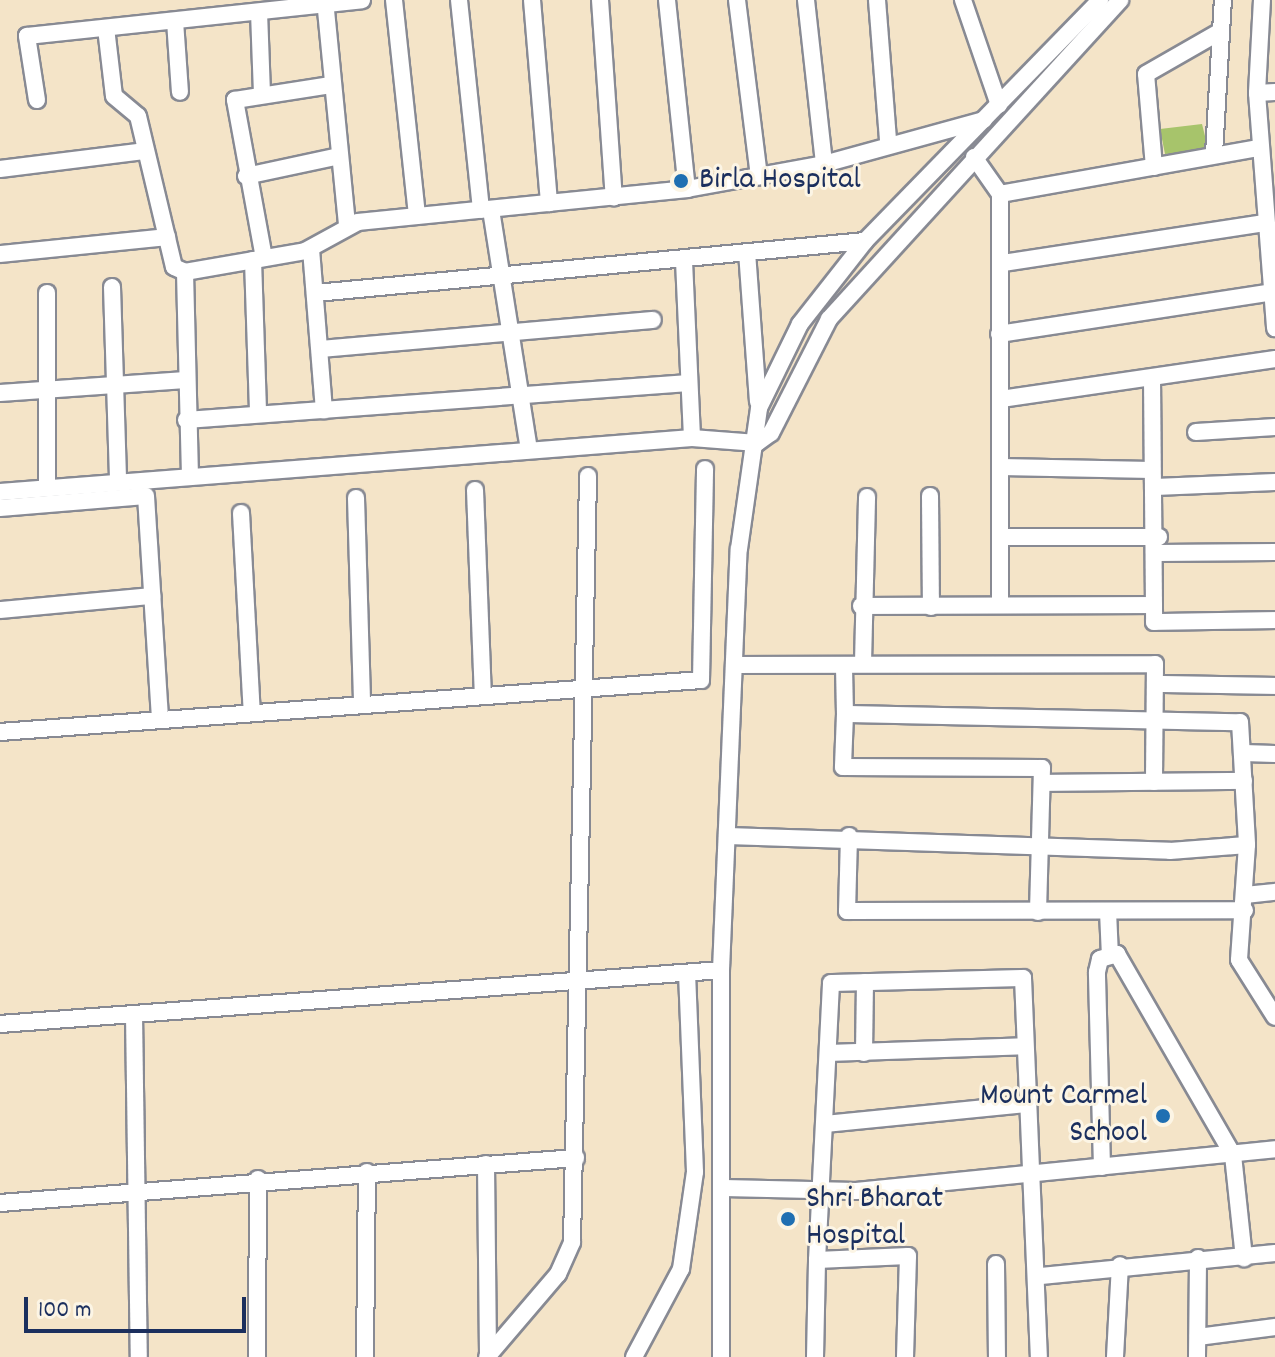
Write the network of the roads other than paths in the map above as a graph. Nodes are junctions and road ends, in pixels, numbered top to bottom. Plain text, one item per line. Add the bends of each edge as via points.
1 (362, 0) edge
2 (394, 0) edge
3 (459, 0) edge
4 (532, 0) edge
5 (600, 0) edge
6 (667, 0) edge
7 (737, 0) edge
8 (806, 0) edge
9 (896, 0) edge
10 (963, 0) edge
11 (1100, 0) edge
12 (1120, 0) edge
13 (1223, 0) edge
14 (1262, 0) edge
15 (325, 2) edge
16 (877, 2) edge
17 (259, 12) junction
18 (175, 21) junction
19 (1268, 24) edge
20 (106, 28) junction
21 (1221, 31) junction
22 (331, 85) junction
23 (180, 92) dead end
24 (1275, 92) edge
25 (1257, 93) junction
26 (262, 94) junction
27 (37, 100) dead end
28 (999, 105) junction
29 (984, 120) junction
30 (888, 141) junction
31 (144, 151) junction
32 (1214, 154) junction
33 (339, 156) junction
34 (974, 157) junction
35 (1265, 158) edge
36 (824, 164) junction
37 (1154, 167) junction
38 (0, 169) edge
39 (246, 176) junction
40 (759, 177) junction
41 (687, 189) junction
42 (1000, 194) junction
43 (614, 198) junction
44 (549, 203) junction
45 (486, 210) junction
46 (417, 216) junction
47 (347, 224) junction
48 (1269, 227) edge
49 (167, 237) junction
50 (865, 241) junction
51 (311, 249) junction
52 (747, 252) junction
53 (0, 254) edge
54 (258, 259) junction
55 (684, 261) junction
56 (1003, 263) junction
57 (185, 272) junction
58 (499, 276) junction
59 (112, 287) dead end
60 (47, 293) dead end
61 (316, 293) junction
62 (1273, 296) edge
63 (653, 320) dead end
64 (1275, 328) edge
65 (999, 334) junction
66 (510, 335) junction
67 (320, 349) junction
68 (1275, 359) edge
69 (1152, 378) junction
70 (186, 380) junction
71 (689, 383) junction
72 (116, 387) junction
73 (45, 389) junction
74 (0, 393) edge
75 (522, 395) junction
76 (1001, 399) junction
77 (759, 408) junction
78 (324, 410) junction
79 (258, 414) junction
80 (186, 420) junction
81 (1275, 427) edge
82 (1196, 432) dead end
83 (692, 438) junction
84 (757, 443) junction
85 (529, 450) junction
86 (1001, 467) junction
87 (705, 469) dead end
88 (1152, 470) junction
89 (190, 474) junction
90 (588, 476) dead end
91 (118, 481) junction
92 (1275, 482) edge
93 (47, 487) junction
94 (1155, 487) junction
95 (475, 490) dead end
96 (0, 492) edge
97 (930, 496) dead end
98 (867, 497) dead end
99 (356, 498) dead end
100 (0, 508) edge
101 (241, 513) dead end
102 (1001, 537) junction
103 (1158, 545) junction
104 (1275, 552) edge
105 (152, 596) junction
106 (1000, 604) junction
107 (1154, 605) junction
108 (861, 606) junction
109 (931, 607) junction
110 (0, 610) edge
111 (1275, 620) edge
112 (863, 663) junction
113 (735, 665) junction
114 (844, 667) junction
115 (1157, 684) junction
116 (1275, 686) edge
117 (585, 688) junction
118 (483, 696) junction
119 (362, 705) junction
120 (252, 713) junction
121 (845, 714) junction
122 (1154, 717) junction
123 (160, 720) junction
124 (0, 732) edge
125 (1244, 753) junction
126 (1275, 754) edge
127 (1244, 781) junction
128 (1154, 782) junction
129 (1043, 783) junction
130 (728, 836) junction
131 (849, 836) junction
132 (1043, 842) junction
133 (1247, 845) junction
134 (1275, 892) edge
135 (1245, 902) junction
136 (1108, 911) junction
137 (1038, 912) junction
138 (1110, 956) junction
139 (721, 970) junction
140 (687, 973) junction
141 (577, 981) junction
142 (865, 982) junction
143 (134, 1014) junction
144 (1275, 1017) edge
145 (0, 1024) edge
146 (1024, 1046) junction
147 (828, 1053) junction
148 (864, 1053) junction
149 (1026, 1104) junction
150 (825, 1124) junction
151 (1275, 1149) edge
152 (1233, 1155) junction
153 (576, 1158) junction
154 (486, 1164) junction
155 (1102, 1167) junction
156 (367, 1172) junction
157 (1028, 1178) junction
158 (258, 1179) junction
159 (724, 1188) junction
160 (819, 1192) junction
161 (133, 1194) junction
162 (0, 1203) edge
163 (1275, 1253) edge
164 (1198, 1258) junction
165 (1244, 1258) junction
166 (817, 1260) junction
167 (996, 1264) dead end
168 (1120, 1265) junction
169 (1041, 1276) junction
170 (1275, 1327) edge
171 (1198, 1337) junction
172 (488, 1356) edge
173 (139, 1357) edge
174 (257, 1357) edge
175 (365, 1357) edge
176 (634, 1357) edge
177 (721, 1357) edge
178 (815, 1357) edge
179 (905, 1357) edge
180 (997, 1357) edge
181 (1039, 1357) edge
182 (1115, 1357) edge
183 (1197, 1357) edge

1 - 15 street
2 - 46 street
3 - 45 street
4 - 44 street
5 - 43 street
6 - 41 street
7 - 40 street
8 - 36 street
9 - 16 street
10 - 28 street
11 - 28 street
12 - 34 street
13 - 21 street
14 - 19 street
15 - 17 street
15 - 22 street
16 - 30 street
17 - 18 street
17 - 26 street
18 - 20 street
18 - 23 street
19 - 25 street
20 - 27 street via 27,36
20 - 31 street via 114,96 136,111
21 - 32 street
21 - 37 street via 1146,74
22 - 26 street
22 - 33 street
24 - 25 street
25 - 35 street
26 - 39 street via 235,100
28 - 29 street
29 - 30 street
29 - 50 street
30 - 36 street
31 - 38 street
31 - 49 street
32 - 35 street
32 - 37 street
33 - 39 street
33 - 47 street
34 - 42 street
34 - 84 street via 829,319 771,433
35 - 48 street
36 - 40 street
37 - 42 street
39 - 54 street
40 - 41 street
41 - 43 street
42 - 56 street
43 - 44 street
44 - 45 street
45 - 46 street
45 - 58 street
46 - 47 street
47 - 51 street
48 - 56 street
48 - 62 street
49 - 53 street
49 - 57 street via 174,267
50 - 52 street
50 - 77 street via 800,324
51 - 54 street
51 - 61 street
52 - 55 street
52 - 77 street
54 - 57 street
54 - 79 street
55 - 58 street
55 - 71 street
56 - 65 street
57 - 70 street
58 - 61 street
58 - 66 street
59 - 72 street
60 - 73 street
61 - 67 street
62 - 64 street
62 - 65 street
63 - 66 street
65 - 76 street
66 - 67 street
66 - 75 street
67 - 78 street
68 - 69 street
69 - 76 street
69 - 88 street
70 - 72 street
70 - 80 street
71 - 75 street
71 - 83 street
72 - 73 street
72 - 91 street
73 - 74 street
73 - 93 street
75 - 78 street
75 - 85 street
76 - 86 street
77 - 84 street
78 - 79 street
79 - 80 street
80 - 89 street
81 - 82 street
83 - 84 street
83 - 85 street
84 - 113 street via 739,549
85 - 89 street
86 - 88 street
86 - 102 street
87 - 117 street via 701,680
88 - 94 street
89 - 91 street
90 - 117 street
91 - 93 street
92 - 94 street
93 - 96 street
94 - 103 street
95 - 118 street
97 - 109 street
98 - 108 street
99 - 119 street
100 - 105 street via 146,496
101 - 120 street
102 - 103 street
102 - 106 street
103 - 104 street
103 - 107 street
105 - 110 street
105 - 123 street
106 - 107 street
106 - 109 street
107 - 111 street via 1154,622
108 - 109 street
108 - 112 street
112 - 114 street
112 - 115 street via 1155,664
113 - 114 street
113 - 130 street
114 - 121 street
115 - 116 street
115 - 122 street
117 - 118 street
117 - 141 street
118 - 119 street
119 - 120 street
120 - 123 street
121 - 122 street
121 - 129 street via 843,767 1042,768
122 - 125 street via 1228,716 1240,722
122 - 128 street
123 - 124 street
125 - 126 street
125 - 127 street
127 - 128 street
127 - 133 street
128 - 129 street
129 - 132 street
130 - 131 street
130 - 139 street
131 - 132 street
131 - 137 street via 847,911
132 - 133 street via 1170,851
132 - 137 street
133 - 135 street
134 - 135 street
135 - 136 street
135 - 144 street via 1239,960
136 - 137 street
136 - 138 street
138 - 152 street via 1117,954 1139,985
138 - 155 street via 1100,959 1097,972
139 - 140 street
139 - 159 street
140 - 141 street
140 - 176 street via 693,1186 681,1269
141 - 143 street
141 - 153 street
142 - 146 street via 1023,978
142 - 147 street via 831,983
142 - 148 street
143 - 145 street
143 - 161 street
146 - 148 street
146 - 149 street
147 - 148 street
147 - 150 street
149 - 150 street
149 - 157 street
150 - 160 street
151 - 152 street
152 - 155 street
152 - 165 street
153 - 154 street
153 - 172 street via 572,1242 558,1274
154 - 156 street
154 - 172 street
155 - 157 street
156 - 158 street
156 - 175 street
157 - 160 street
157 - 169 street
158 - 161 street
158 - 174 street
159 - 160 street
159 - 177 street
160 - 166 street
161 - 162 street
161 - 173 street
163 - 165 street
164 - 165 street
164 - 168 street
164 - 171 street
166 - 178 street
166 - 179 street via 908,1256
167 - 180 street
168 - 169 street
168 - 182 street
169 - 181 street
170 - 171 street
171 - 183 street

